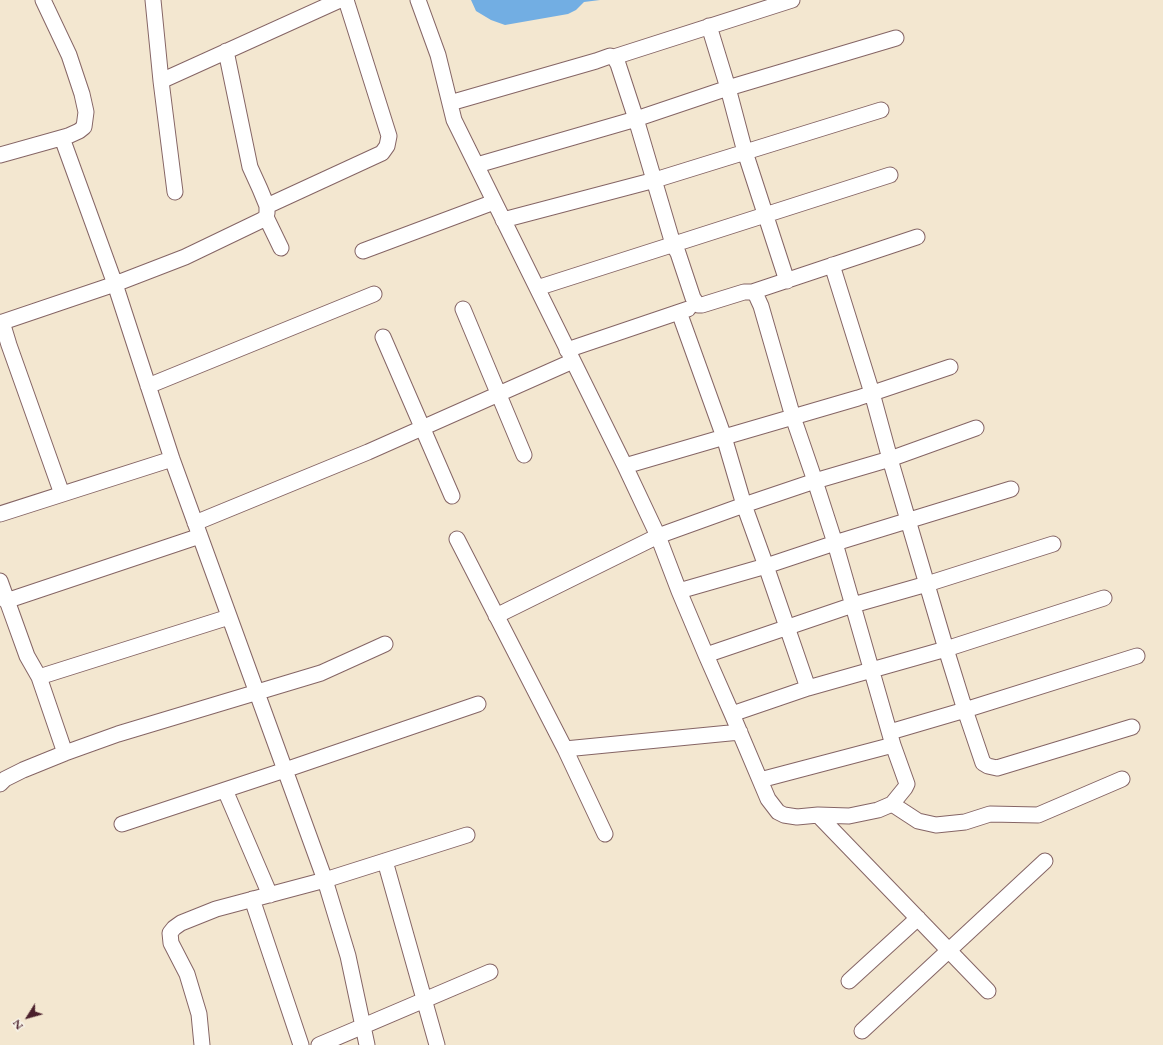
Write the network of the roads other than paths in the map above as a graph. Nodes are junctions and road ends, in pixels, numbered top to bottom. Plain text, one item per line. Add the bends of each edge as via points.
1 (43, 0) edge
2 (154, 0) edge
3 (340, 0) edge
4 (346, 0) edge
5 (418, 0) edge
6 (792, 0) edge
7 (709, 26) junction
8 (896, 38) dead end
9 (226, 51) junction
10 (614, 57) junction
11 (161, 81) junction
12 (728, 88) junction
13 (450, 103) junction
14 (881, 110) dead end
15 (636, 119) junction
16 (62, 138) junction
17 (745, 152) junction
18 (0, 155) edge
19 (478, 166) junction
20 (890, 175) dead end
21 (654, 180) junction
22 (175, 192) dead end
23 (494, 202) junction
24 (266, 211) junction
25 (765, 215) junction
26 (503, 220) junction
27 (917, 237) dead end
28 (673, 244) junction
29 (281, 248) dead end
30 (363, 252) dead end
31 (832, 266) junction
32 (787, 280) junction
33 (115, 284) junction
34 (537, 288) junction
35 (752, 292) junction
36 (374, 294) dead end
37 (698, 304) junction
38 (463, 309) dead end
39 (679, 312) junction
40 (1, 322) edge
41 (383, 336) dead end
42 (570, 355) junction
43 (950, 366) dead end
44 (148, 386) junction
45 (872, 393) junction
46 (498, 394) junction
47 (793, 416) junction
48 (423, 427) junction
49 (976, 428) dead end
50 (724, 437) junction
51 (524, 455) dead end
52 (172, 458) junction
53 (890, 460) junction
54 (625, 466) junction
55 (815, 481) junction
56 (1011, 489) dead end
57 (62, 494) junction
58 (452, 496) dead end
59 (744, 505) junction
60 (0, 514) edge
61 (908, 521) junction
62 (197, 529) junction
63 (658, 536) junction
64 (457, 539) dead end
65 (834, 543) junction
66 (1053, 544) dead end
67 (766, 566) junction
68 (0, 581) edge
69 (927, 584) junction
70 (679, 591) junction
71 (1104, 598) dead end
72 (6, 601) junction
73 (853, 605) junction
74 (496, 616) junction
75 (229, 617) junction
76 (787, 627) junction
77 (385, 644) dead end
78 (946, 648) junction
79 (706, 654) junction
80 (1136, 656) dead end
81 (872, 669) junction
82 (39, 677) junction
83 (808, 688) junction
84 (256, 692) junction
85 (478, 704) dead end
86 (965, 710) junction
87 (732, 714) junction
88 (1132, 727) dead end
89 (740, 732) junction
90 (892, 739) junction
91 (564, 749) junction
92 (65, 753) junction
93 (285, 770) junction
94 (1122, 779) dead end
95 (760, 780) junction
96 (0, 784) edge
97 (225, 790) junction
98 (892, 804) junction
99 (818, 815) junction
100 (122, 824) dead end
101 (467, 834) dead end
102 (605, 834) dead end
103 (386, 861) junction
104 (1045, 861) dead end
105 (325, 880) junction
106 (270, 895) junction
107 (252, 899) junction
108 (918, 918) junction
109 (948, 950) junction
110 (490, 972) dead end
111 (849, 981) dead end
112 (988, 991) dead end
113 (425, 1000) junction
114 (363, 1027) junction
115 (862, 1031) dead end
116 (202, 1045) edge
117 (301, 1045) edge
118 (321, 1045) edge
119 (367, 1045) edge
120 (437, 1045) edge

1 - 16 street via 69,55 86,112 84,127
2 - 11 street
3 - 9 street
4 - 24 street via 388,136 387,146 382,153
5 - 13 street via 438,55
6 - 7 street
7 - 10 street
7 - 12 street
8 - 12 street
9 - 11 street
9 - 24 street via 250,167
10 - 13 street via 610,56
10 - 15 street
11 - 22 street
12 - 15 street
12 - 17 street
13 - 19 street via 454,120
14 - 17 street
15 - 19 street
15 - 21 street
16 - 18 street
16 - 33 street
17 - 21 street
17 - 25 street
19 - 23 street
20 - 25 street
21 - 26 street
21 - 28 street
23 - 26 street
23 - 30 street
24 - 29 street
24 - 33 street via 262,220 185,257
25 - 28 street
25 - 32 street
26 - 34 street
27 - 31 street
28 - 34 street
28 - 37 street via 692,298
31 - 32 street
31 - 45 street
32 - 35 street
33 - 40 street
33 - 44 street
34 - 42 street
35 - 37 street
35 - 47 street via 756,294 761,306
36 - 44 street
37 - 39 street
38 - 46 street
39 - 42 street
39 - 50 street
40 - 57 street
41 - 48 street
42 - 46 street
42 - 54 street
43 - 45 street
44 - 52 street
45 - 47 street
45 - 53 street
46 - 48 street
46 - 51 street
47 - 50 street
47 - 55 street
48 - 58 street
48 - 62 street
49 - 53 street
50 - 54 street
50 - 59 street
52 - 57 street
52 - 62 street
53 - 55 street
53 - 61 street
54 - 63 street
55 - 59 street
55 - 65 street
56 - 61 street
57 - 60 street
59 - 63 street
59 - 67 street
61 - 65 street
61 - 69 street
62 - 72 street
62 - 75 street
63 - 70 street
63 - 74 street
64 - 74 street
65 - 67 street
65 - 73 street
66 - 69 street
67 - 70 street
67 - 76 street
68 - 72 street
69 - 73 street
69 - 78 street
70 - 79 street
71 - 78 street
72 - 82 street via 27,656
73 - 76 street
73 - 81 street
74 - 91 street
75 - 82 street
75 - 84 street
76 - 79 street
76 - 83 street
77 - 84 street via 321,673
78 - 81 street
78 - 86 street
79 - 87 street
80 - 86 street
81 - 83 street
81 - 90 street
82 - 92 street
83 - 87 street
84 - 92 street
84 - 93 street
85 - 93 street
86 - 88 street via 983,763 997,768
86 - 90 street
87 - 89 street
89 - 91 street
89 - 95 street
90 - 95 street
90 - 98 street via 907,784
91 - 102 street
92 - 96 street via 23,770
93 - 97 street
93 - 105 street
94 - 98 street via 1038,815 990,814 965,822 936,825 918,822
95 - 99 street via 768,799 784,816
97 - 100 street
97 - 106 street
98 - 99 street via 878,810 849,816
99 - 108 street
101 - 103 street
103 - 105 street
103 - 113 street
104 - 109 street
105 - 106 street
105 - 114 street via 348,956
106 - 107 street
107 - 116 street via 216,909 181,923 170,933 171,943 187,974 199,1014
107 - 117 street
108 - 109 street
108 - 111 street
109 - 112 street
109 - 115 street
110 - 113 street
113 - 114 street
113 - 120 street
114 - 118 street
114 - 119 street

